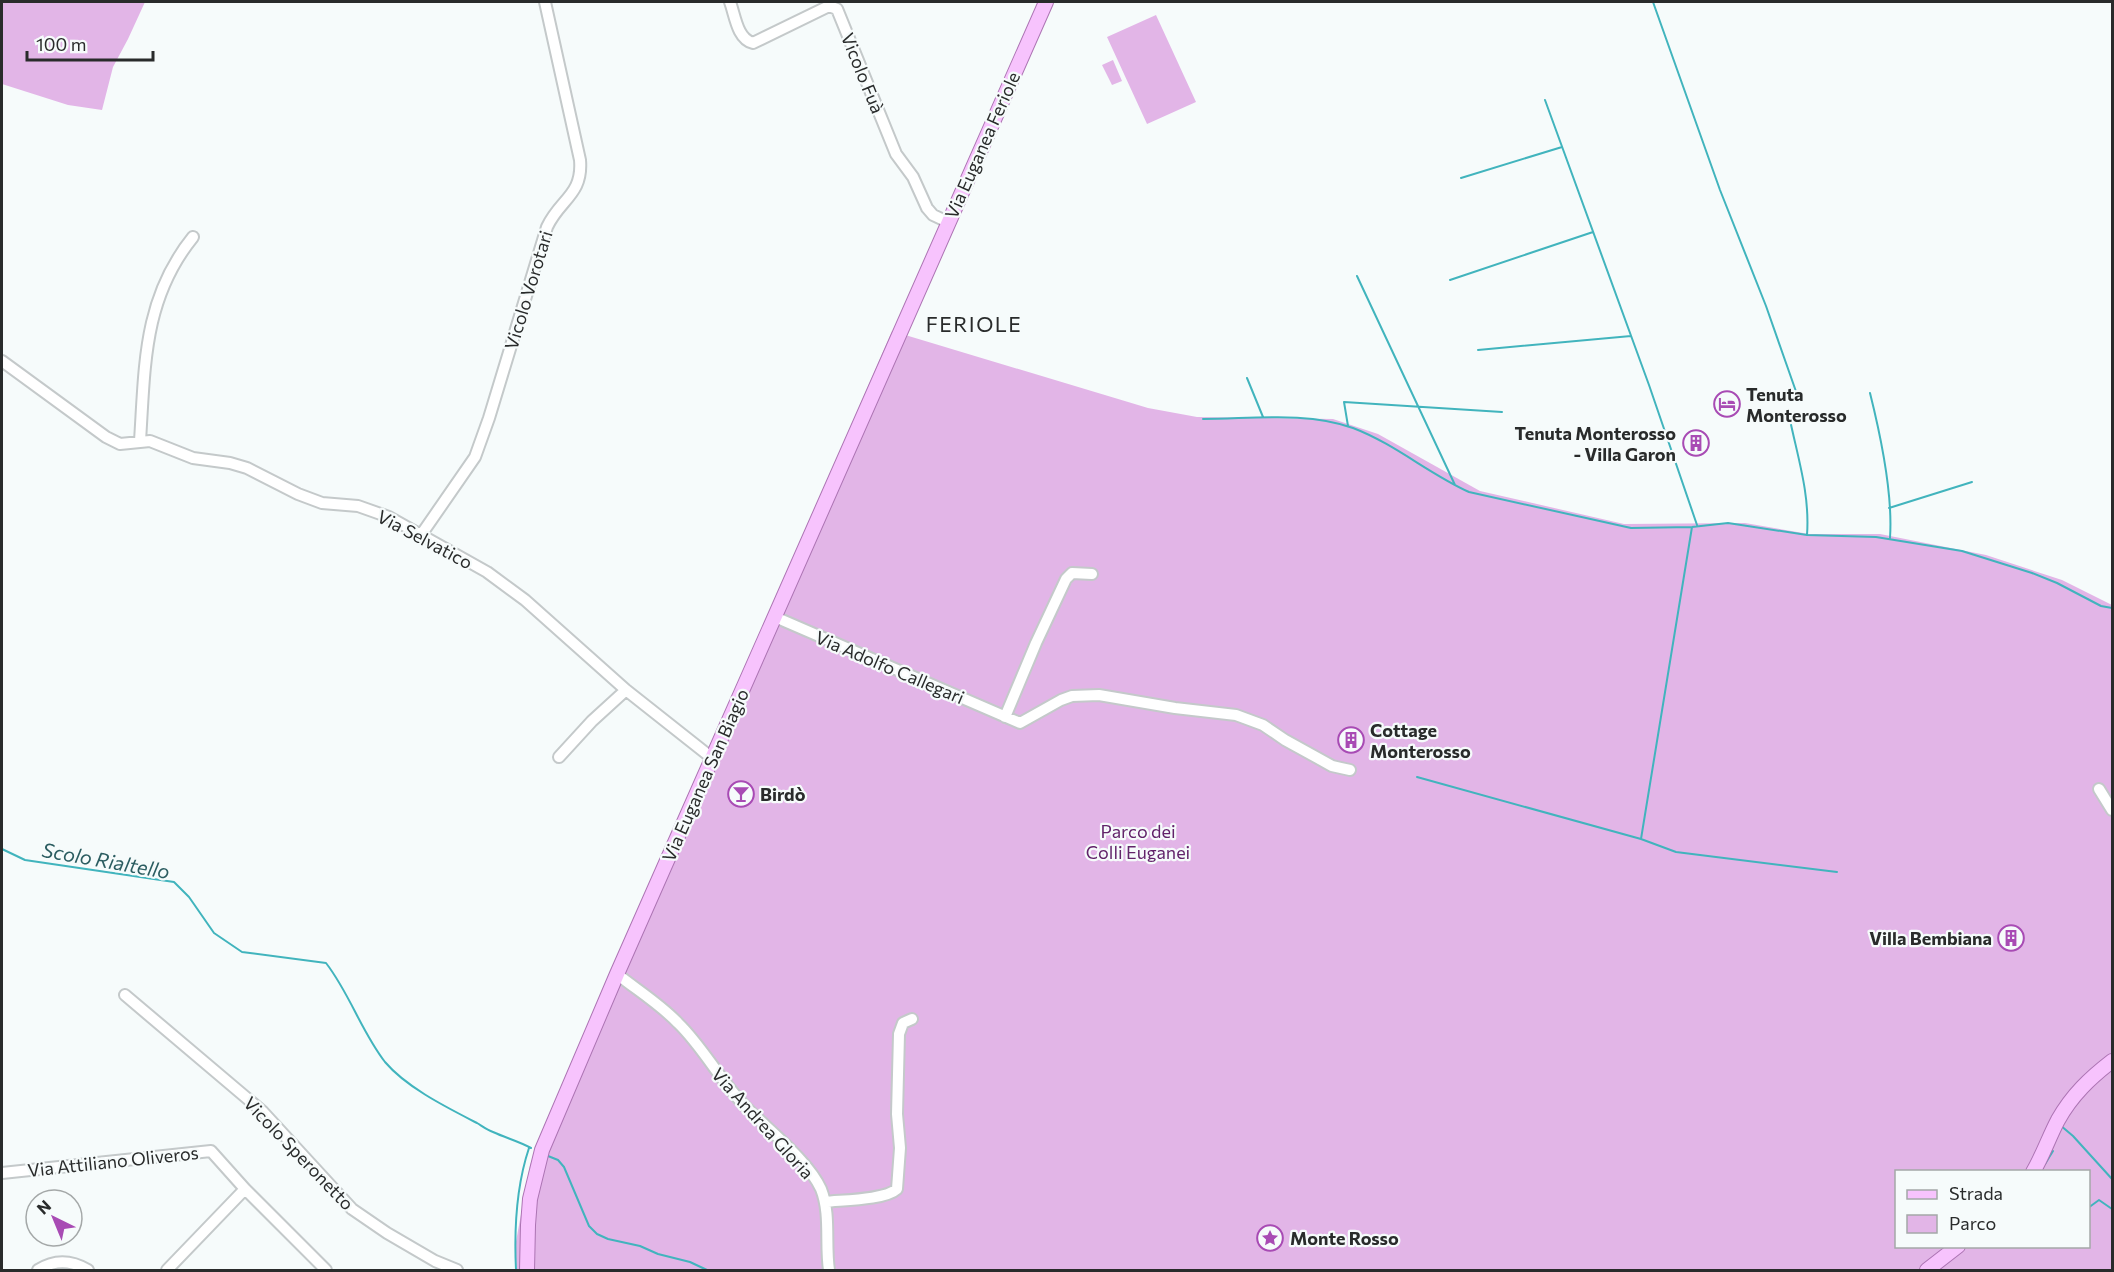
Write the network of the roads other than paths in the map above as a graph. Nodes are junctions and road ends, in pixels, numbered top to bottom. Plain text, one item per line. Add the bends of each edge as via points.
1 (545, 2) edge
2 (730, 2) edge
3 (1046, 2) edge
4 (948, 222) junction
5 (193, 237) dead end
6 (919, 289) joint
7 (2, 361) edge
8 (140, 441) junction
9 (421, 535) junction
10 (1092, 574) dead end
11 (775, 617) junction
12 (626, 690) junction
13 (1005, 717) junction
14 (559, 757) dead end
15 (712, 758) junction
16 (1350, 770) dead end
17 (2098, 789) dead end
18 (2112, 810) edge
19 (617, 974) junction
20 (126, 995) dead end
21 (912, 1019) dead end
22 (2112, 1061) edge
23 (2034, 1170) edge
24 (2, 1173) edge
25 (245, 1189) junction
26 (825, 1202) junction
27 (1955, 1248) edge
28 (38, 1270) edge
29 (88, 1270) edge
30 (167, 1270) edge
31 (326, 1270) edge
32 (457, 1270) edge
33 (527, 1270) edge
34 (829, 1270) edge
35 (1927, 1270) edge

1 - 9 street, Vicolo Vorotari via 580,160 579,183 552,215 547,227 475,457
2 - 4 street, Vicolo Fuà via 740,32 753,43 829,6 837,9 896,154 913,177 927,208
3 - 4 main road, Via Euganea Feriole
4 - 6 main road, Via Euganea Feriole
5 - 8 street via 177,256 157,302 146,351
6 - 11 main road, Via Euganea San Biagio
7 - 8 street, Via Selvatico via 106,437 120,444
8 - 9 street, Via Selvatico via 150,441 193,458 247,468 298,494 322,503 375,511
9 - 12 street, Via Selvatico via 487,572 525,600
10 - 13 street via 1072,573 1066,579
11 - 13 street, Via Adolfo Callegari
11 - 15 main road, Via Euganea San Biagio
12 - 14 street
12 - 15 street, Via Selvatico
13 - 16 street, Via Adolfo Callegari via 1020,723 1072,696 1099,695 1236,715 1263,725 1332,766
15 - 19 main road, Via Euganea San Biagio
17 - 18 street
19 - 26 street, Via Andrea Gloria via 678,1023 742,1104 812,1173
19 - 33 main road, Via Euganea San Biagio via 540,1158 528,1216
20 - 32 street, Vicolo Speronetto via 262,1111 352,1209 435,1261
21 - 26 street via 903,1023 899,1034 897,1189 882,1195
22 - 23 main road via 2069,1102
24 - 25 street, Via Attiliano Oliveros via 211,1151
25 - 30 street
25 - 31 street
26 - 34 street
27 - 35 main road
28 - 29 street via 66,1262

